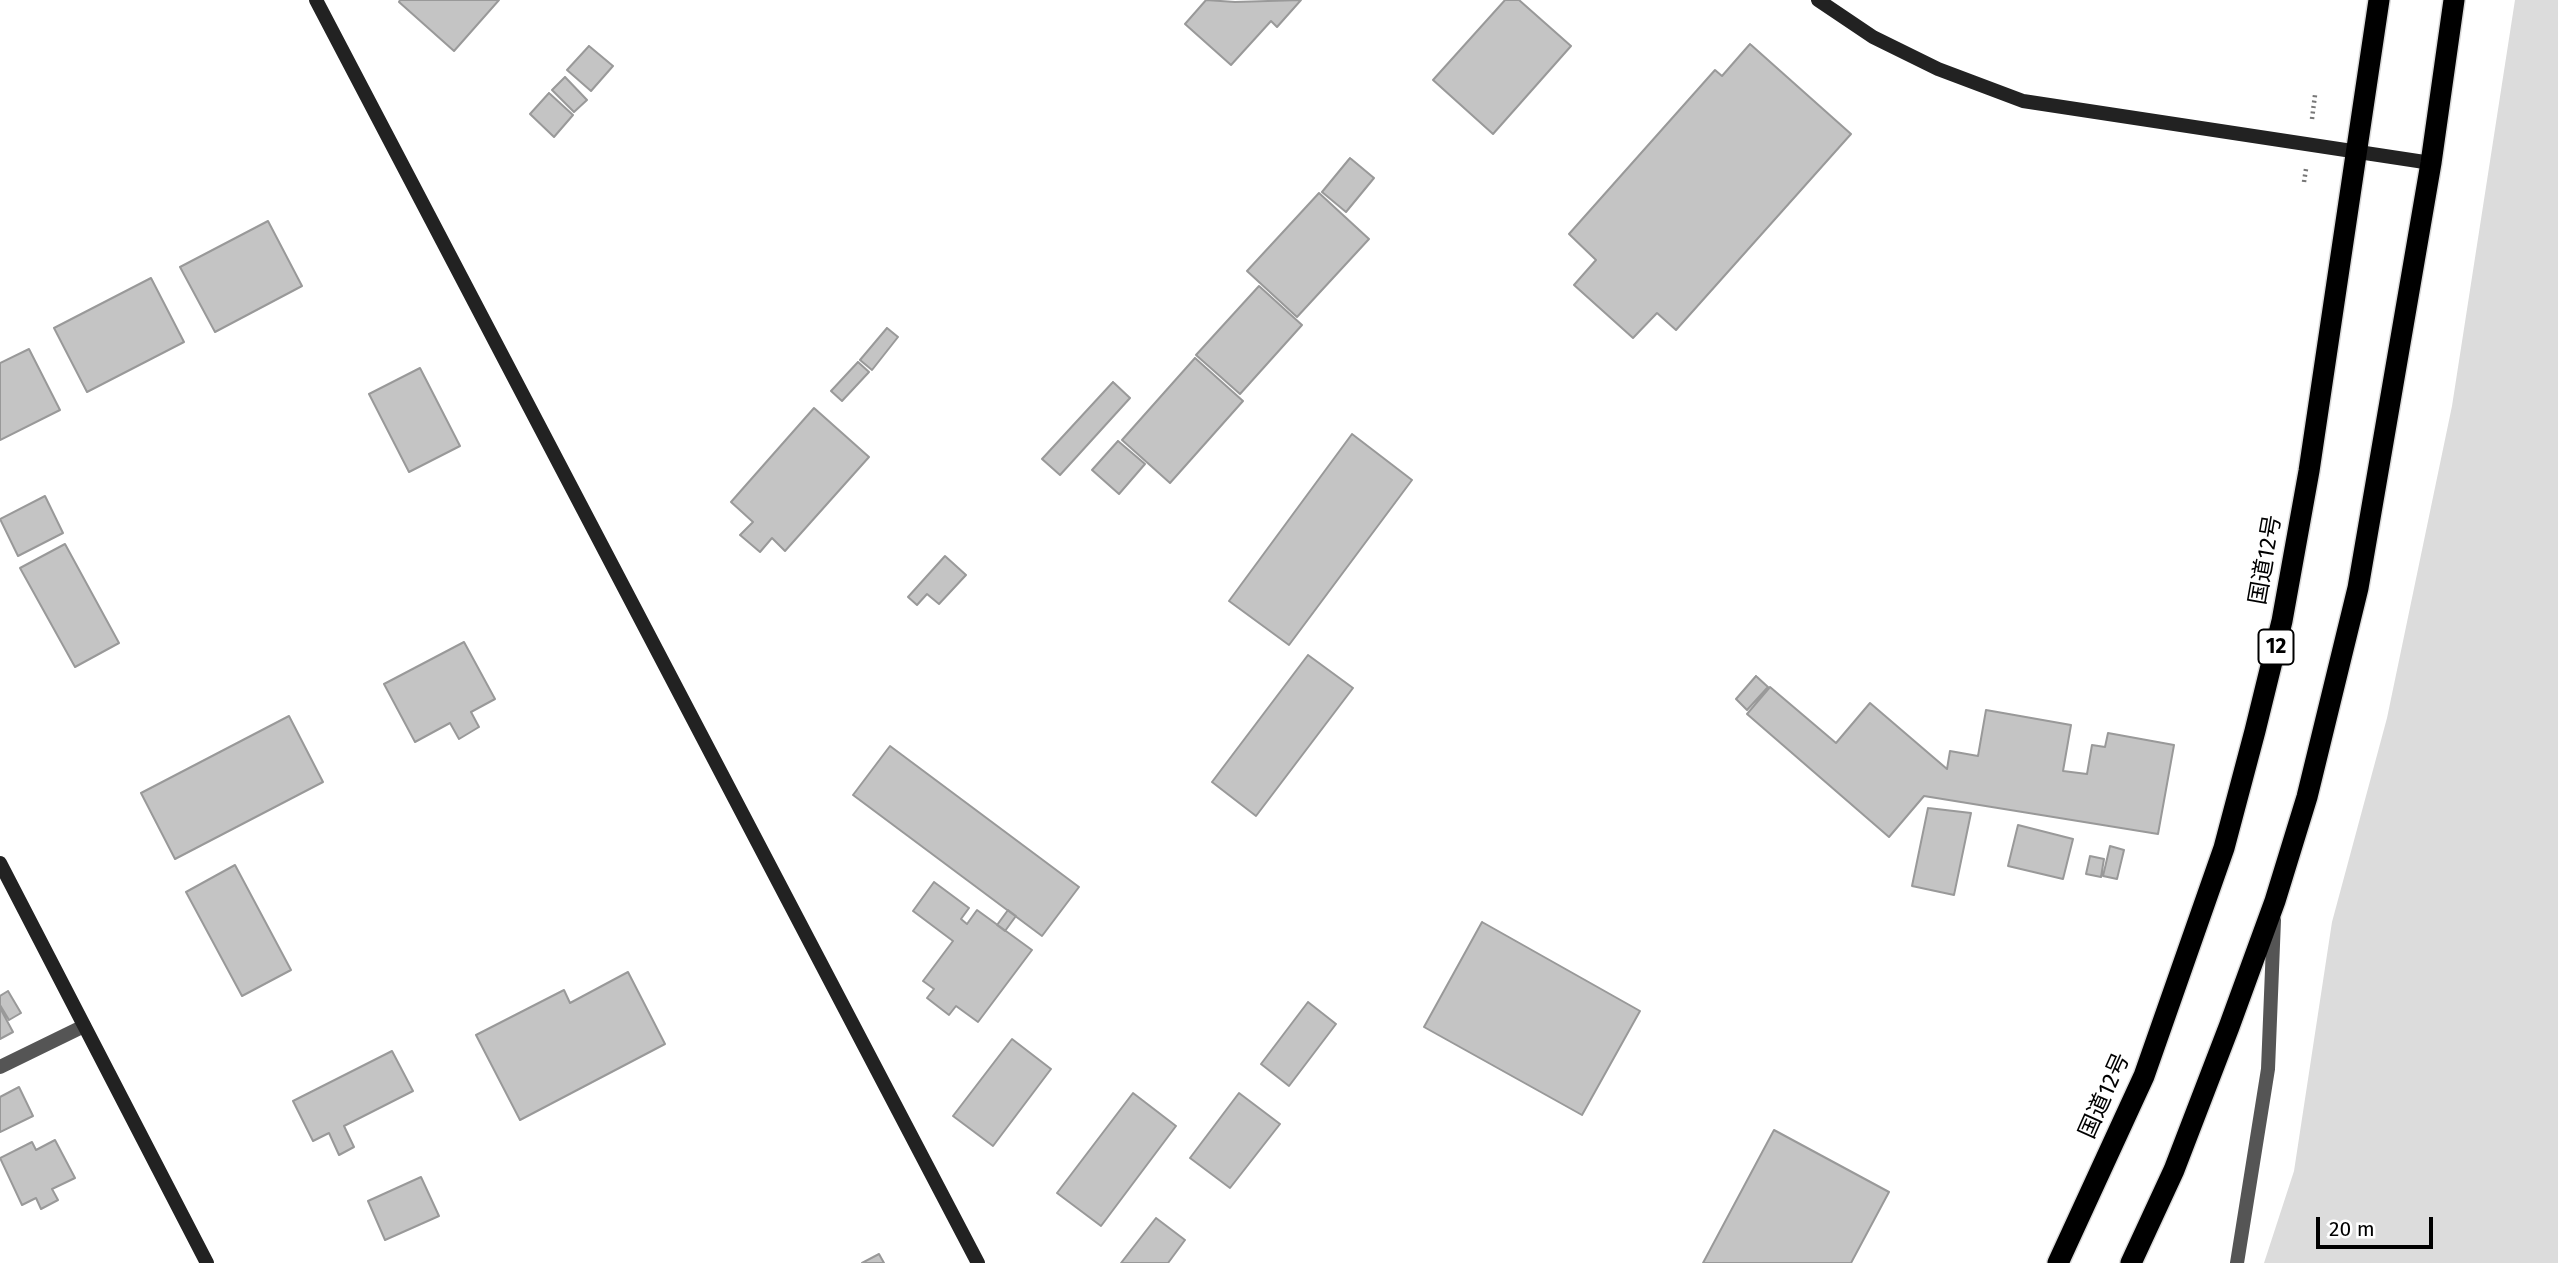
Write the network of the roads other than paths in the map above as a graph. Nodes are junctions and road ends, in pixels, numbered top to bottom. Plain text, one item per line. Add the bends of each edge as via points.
1 (316, 0) edge
2 (1818, 0) edge
3 (2379, 0) edge
4 (2454, 0) edge
5 (2356, 152) junction
6 (2431, 163) junction
7 (0, 863) edge
8 (2275, 901) junction
9 (83, 1026) junction
10 (0, 1067) edge
11 (207, 1263) edge
12 (978, 1263) edge
13 (2058, 1263) edge
14 (2131, 1263) edge
15 (2237, 1263) edge

1 - 12 street
2 - 5 street via 1905,53 2023,101
3 - 5 highway, 国道12号 / 12
4 - 6 highway
5 - 6 street
5 - 13 highway, 国道12号 / 12 via 2282,621 2224,848 2144,1076
6 - 8 highway via 2358,588 2307,797
7 - 9 street
8 - 14 highway via 2174,1170
8 - 15 street via 2267,1069
9 - 10 street
9 - 11 street

